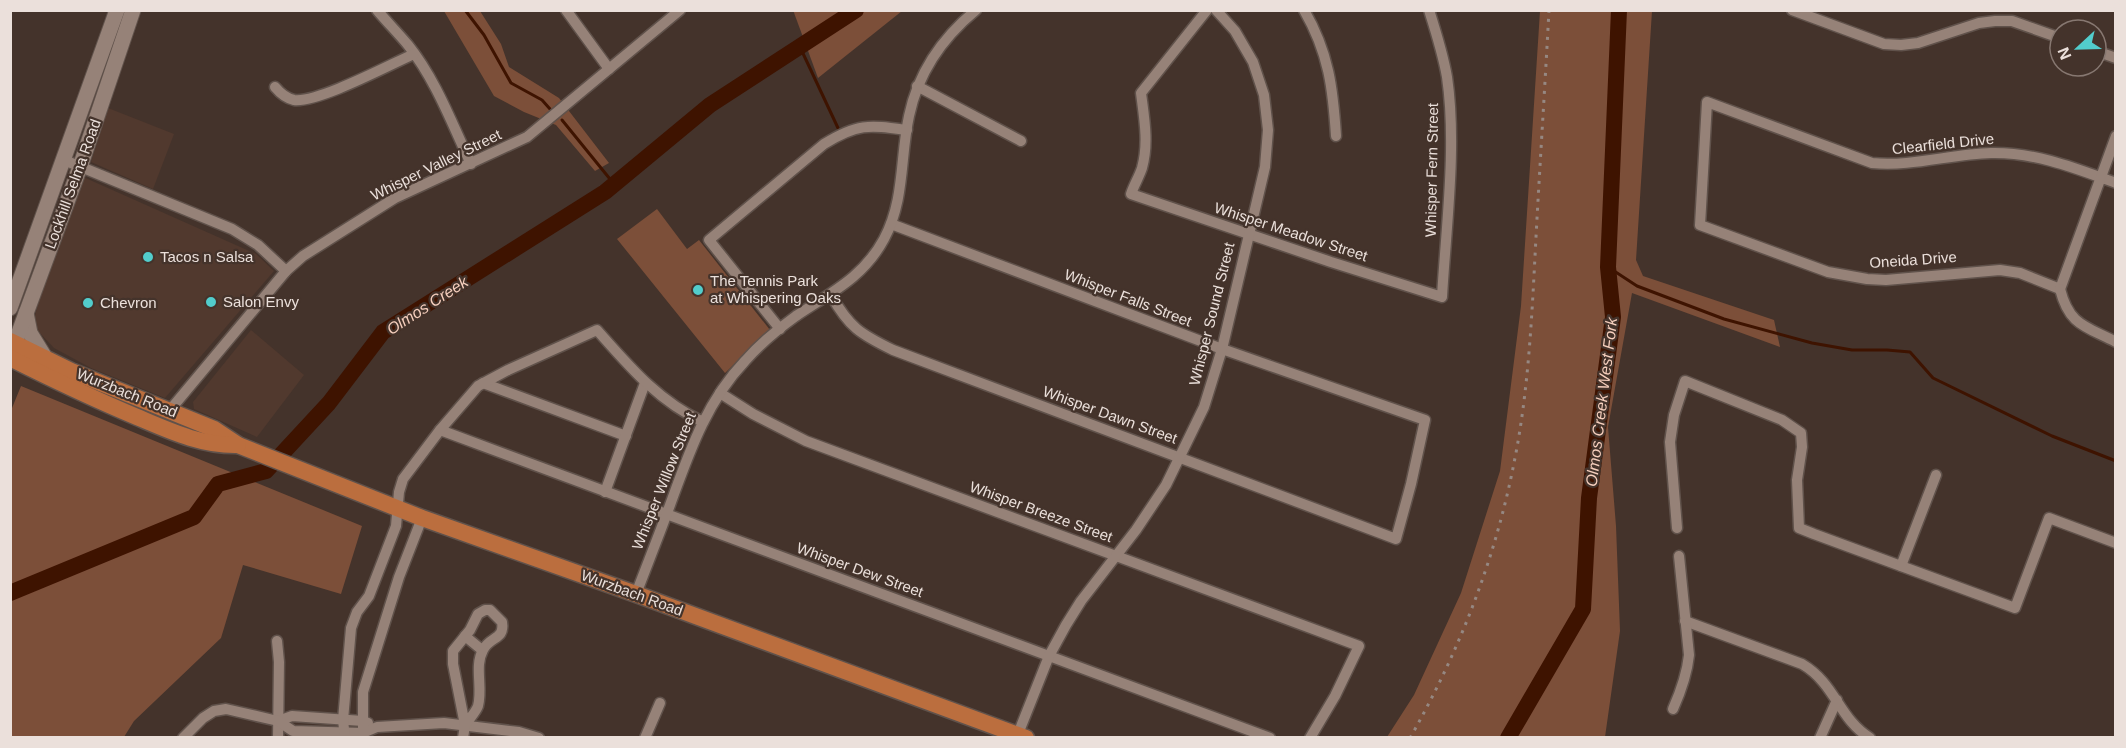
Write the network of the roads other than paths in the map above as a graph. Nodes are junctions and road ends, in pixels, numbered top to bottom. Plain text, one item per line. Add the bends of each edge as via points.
1 (117, 10) edge
2 (133, 10) edge
3 (377, 10) edge
4 (566, 10) edge
5 (680, 10) edge
6 (976, 10) edge
7 (1207, 10) edge
8 (1216, 10) edge
9 (1304, 10) edge
10 (1428, 10) edge
11 (1792, 10) edge
12 (2048, 34) edge
13 (414, 54) junction
14 (609, 69) junction
15 (91, 84) junction
16 (917, 86) junction
17 (275, 87) dead end
18 (107, 90) junction
19 (907, 130) junction
20 (1335, 136) dead end
21 (2115, 136) edge
22 (1021, 141) dead end
23 (64, 160) junction
24 (471, 164) junction
25 (80, 167) junction
26 (2101, 178) junction
27 (2115, 183) edge
28 (42, 220) junction
29 (891, 224) junction
30 (1701, 225) joint
31 (57, 227) junction
32 (1247, 235) junction
33 (286, 271) junction
34 (2060, 289) junction
35 (831, 295) junction
36 (1442, 297) joint
37 (12, 302) edge
38 (26, 313) junction
39 (780, 329) junction
40 (2115, 342) edge
41 (1222, 349) junction
42 (12, 350) edge
43 (46, 359) junction
44 (645, 382) junction
45 (483, 383) junction
46 (720, 393) junction
47 (111, 406) junction
48 (170, 410) junction
49 (702, 422) junction
50 (440, 430) junction
51 (626, 436) junction
52 (238, 445) junction
53 (217, 446) junction
54 (1178, 456) junction
55 (1935, 475) dead end
56 (605, 492) junction
57 (397, 508) junction
58 (666, 515) junction
59 (422, 518) junction
60 (1677, 528) dead end
61 (1396, 539) joint
62 (2115, 543) edge
63 (1117, 556) junction
64 (1679, 556) dead end
65 (384, 558) junction
66 (404, 565) junction
67 (1902, 566) junction
68 (636, 594) junction
69 (1685, 621) junction
70 (465, 636) junction
71 (277, 641) dead end
72 (482, 650) junction
73 (1049, 656) junction
74 (1837, 700) junction
75 (660, 703) dead end
76 (1673, 708) dead end
77 (316, 719) junction
78 (343, 720) junction
79 (278, 721) junction
80 (363, 721) junction
81 (465, 724) junction
82 (376, 727) junction
83 (316, 733) junction
84 (345, 735) edge
85 (363, 735) edge
86 (1022, 736) edge
87 (183, 738) edge
88 (278, 738) edge
89 (463, 738) edge
90 (538, 738) edge
91 (645, 738) edge
92 (1270, 738) edge
93 (1310, 738) edge
94 (1820, 738) edge
95 (1870, 738) edge

1 - 15 main road, Lockhill Selma Road
2 - 18 main road, Lockhill Selma Road
3 - 13 street
4 - 14 street
5 - 14 street, Whisper Valley Street
6 - 16 street, Whisper Willow Street via 950,34
7 - 32 street, Whisper Meadow Street via 1141,93 1145,145 1142,168 1131,194
8 - 32 street, Whisper Sound Street via 1235,31 1253,62 1267,112 1265,167
9 - 20 street via 1320,44 1334,92
10 - 36 street, Whisper Fern Street via 1439,42 1450,110
11 - 12 street via 1884,44 1918,43 1995,21 2012,21
13 - 17 street via 322,96 294,100
13 - 24 street via 436,89
14 - 24 street, Whisper Valley Street via 527,137
15 - 18 street
15 - 23 main road, Lockhill Selma Road
16 - 19 street, Whisper Willow Street
16 - 22 street
18 - 25 main road, Lockhill Selma Road
19 - 29 street, Whisper Willow Street via 900,193
19 - 39 street via 861,126 839,135 709,240
21 - 26 street
23 - 25 street
23 - 28 main road, Lockhill Selma Road
24 - 33 street, Whisper Valley Street via 395,198 303,256
25 - 31 main road, Lockhill Selma Road
25 - 33 street via 232,229 258,245
26 - 27 street, Clearfield Drive
26 - 30 street, Clearfield Drive via 2052,161 2008,153 1888,165 1872,163 1707,102
26 - 34 street
28 - 31 main road
28 - 37 main road, Lockhill Selma Road
29 - 35 street, Whisper Willow Street via 865,266
29 - 41 street, Whisper Falls Street
30 - 34 street, Oneida Drive via 1847,276 1886,280 2000,270
31 - 38 main road, Lockhill Selma Road
32 - 36 street, Whisper Meadow Street
32 - 41 street, Whisper Sound Street
33 - 48 street, Whisper Valley Street
34 - 40 street via 2073,319
35 - 39 street, Whisper Willow Street
35 - 54 street, Whisper Dawn Street via 857,331 892,350
38 - 42 main road, Lockhill Selma Road
38 - 43 main road via 30,333
39 - 46 street, Whisper Willow Street via 746,360
41 - 54 street, Whisper Sound Street via 1204,407
41 - 61 street, Whisper Falls Street via 1425,420
42 - 43 main road, Wurzbach Road
42 - 47 main road, Wurzbach Road
43 - 48 main road, Wurzbach Road
44 - 45 street via 597,330
44 - 49 street via 670,404
44 - 51 street
45 - 50 street
45 - 51 street
46 - 49 street, Whisper Willow Street
46 - 63 street, Whisper Breeze Street via 806,441
47 - 48 main road via 126,402 162,416
47 - 53 main road, Wurzbach Road via 178,435
48 - 52 main road, Wurzbach Road via 214,429
48 - 53 main road via 174,419 199,431
49 - 58 street, Whisper Willow Street
50 - 56 street, Whisper Dew Street
50 - 57 street via 404,479
51 - 56 street
52 - 53 main road, Wurzbach Road
52 - 57 main road, Wurzbach Road
54 - 61 street, Whisper Dawn Street
54 - 63 street, Whisper Sound Street via 1166,485
55 - 67 street
56 - 58 street, Whisper Dew Street
57 - 59 main road, Wurzbach Road
57 - 65 street via 396,526
58 - 68 street, Whisper Willow Street
58 - 73 street, Whisper Dew Street
59 - 66 street
59 - 68 main road, Wurzbach Road
60 - 67 street via 1670,442 1685,381 1782,420 1802,433 1797,480 1799,528
62 - 67 street via 2049,518 2015,608
63 - 73 street, Whisper Sound Street via 1081,601
63 - 93 street, Whisper Breeze Street via 1359,646
64 - 69 street
65 - 66 street
65 - 78 street via 369,597 351,628
66 - 80 street via 363,692
68 - 86 main road, Wurzbach Road
69 - 74 street via 1802,664 1823,680
69 - 76 street via 1688,669
70 - 72 street
70 - 72 street via 478,614 490,610 497,615 502,633
70 - 81 street via 453,651
71 - 79 street
72 - 81 street via 478,708
73 - 86 street, Whisper Sound Street
73 - 92 street, Whisper Dew Street
74 - 94 street
74 - 95 street via 1848,718
75 - 91 street
77 - 78 street
77 - 79 street via 292,716
77 - 83 street
78 - 80 street
78 - 84 street
79 - 83 street via 293,731
79 - 87 street via 226,709 214,711
79 - 88 street
80 - 82 street
80 - 85 street
81 - 82 street
81 - 89 street
81 - 90 street
82 - 85 street
83 - 84 street
84 - 85 street

